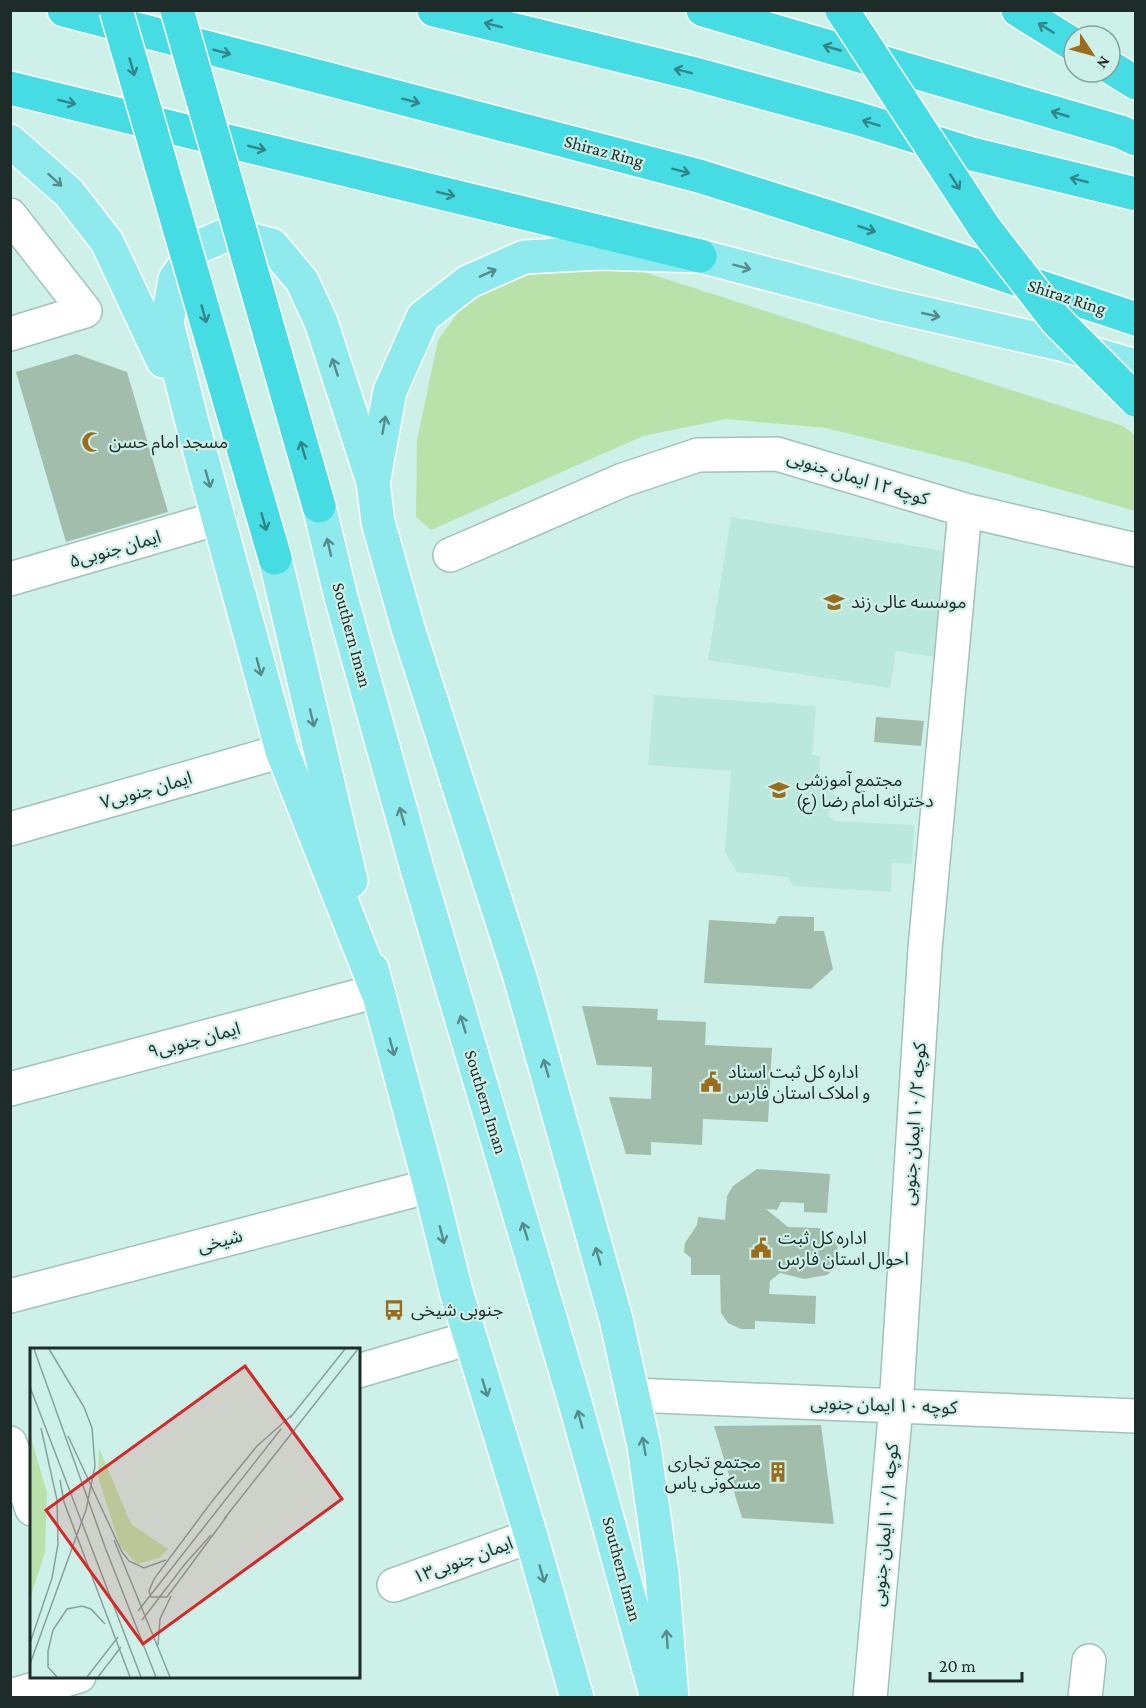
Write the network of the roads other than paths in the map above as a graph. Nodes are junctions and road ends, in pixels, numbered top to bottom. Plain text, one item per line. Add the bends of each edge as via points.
1 (64, 10) edge
2 (116, 10) edge
3 (177, 10) edge
4 (434, 10) edge
5 (702, 10) edge
6 (842, 10) edge
7 (1018, 10) edge
8 (1062, 38) edge
9 (1122, 74) edge
10 (1136, 83) edge
11 (10, 88) edge
12 (1136, 139) edge
13 (10, 141) edge
14 (1136, 194) edge
15 (10, 214) edge
16 (700, 256) junction
17 (1136, 319) edge
18 (10, 334) edge
19 (1136, 366) edge
20 (1136, 400) edge
21 (192, 423) junction
22 (373, 482) junction
23 (319, 506) joint
24 (965, 510) junction
25 (219, 518) junction
26 (1136, 550) edge
27 (450, 555) dead end
28 (275, 558) joint
29 (10, 579) edge
30 (282, 751) junction
31 (10, 829) edge
32 (377, 991) junction
33 (10, 1089) edge
34 (430, 1186) junction
35 (10, 1296) edge
36 (470, 1338) junction
37 (360, 1370) edge
38 (633, 1395) junction
39 (896, 1406) junction
40 (1136, 1416) edge
41 (18, 1459) edge
42 (30, 1502) edge
43 (531, 1536) junction
44 (394, 1585) dead end
45 (1089, 1661) dead end
46 (75, 1678) edge
47 (84, 1678) edge
48 (10, 1696) edge
49 (91, 1698) edge
50 (577, 1698) edge
51 (657, 1698) edge
52 (672, 1698) edge
53 (870, 1698) edge
54 (1085, 1698) edge

1 -> 17 highway, Shiraz Ring via 699,176
2 -> 28 highway, bridge
23 -> 3 highway, bridge
14 -> 4 highway via 972,154 691,73
12 -> 5 highway
6 -> 20 highway, bridge via 984,227 1056,320
8 -> 7 highway
9 - 10 highway
11 -> 16 highway
13 -> 21 main road via 69,193 107,242
15 - 18 street via 85,311
16 -> 19 main road
22 -> 16 main road via 390,391 423,317 468,282 524,257 602,253
22 -> 21 main road via 321,322 302,281 272,245 228,234 198,247 175,279 167,323
21 -> 25 main road
38 -> 22 main road via 616,1319 520,977 408,628 378,522
51 -> 23 main road, Southern Iman via 574,1399 415,861
24 - 26 street, کوچه ۱۲ ایمان جنوبی
24 - 27 street, کوچه ۱۲ ایمان جنوبی via 777,454 698,455 623,480
24 - 39 street, کوچه ۱۰/۲ ایمان جنوبی via 925,949
25 - 29 street, ایمان جنوبی۵
25 -> 30 main road
28 -> 32 main road
30 - 31 street, ایمان جنوبی۷
30 - 32 main road
32 - 33 street, ایمان جنوبی۹
32 -> 34 main road
34 - 35 street, شیخی
34 -> 36 main road
36 - 37 street
36 -> 43 main road
38 - 39 street, کوچه ۱۰ ایمان جنوبی
52 -> 38 main road via 662,1574
39 - 40 street, کوچه ۱۰ ایمان جنوبی
39 - 53 street, کوچه ۱۰/۱ ایمان جنوبی
41 - 42 street
43 - 44 street, ایمان جنوبی۱۳
43 -> 50 main road
45 - 54 street
46 - 48 street
47 - 49 street

